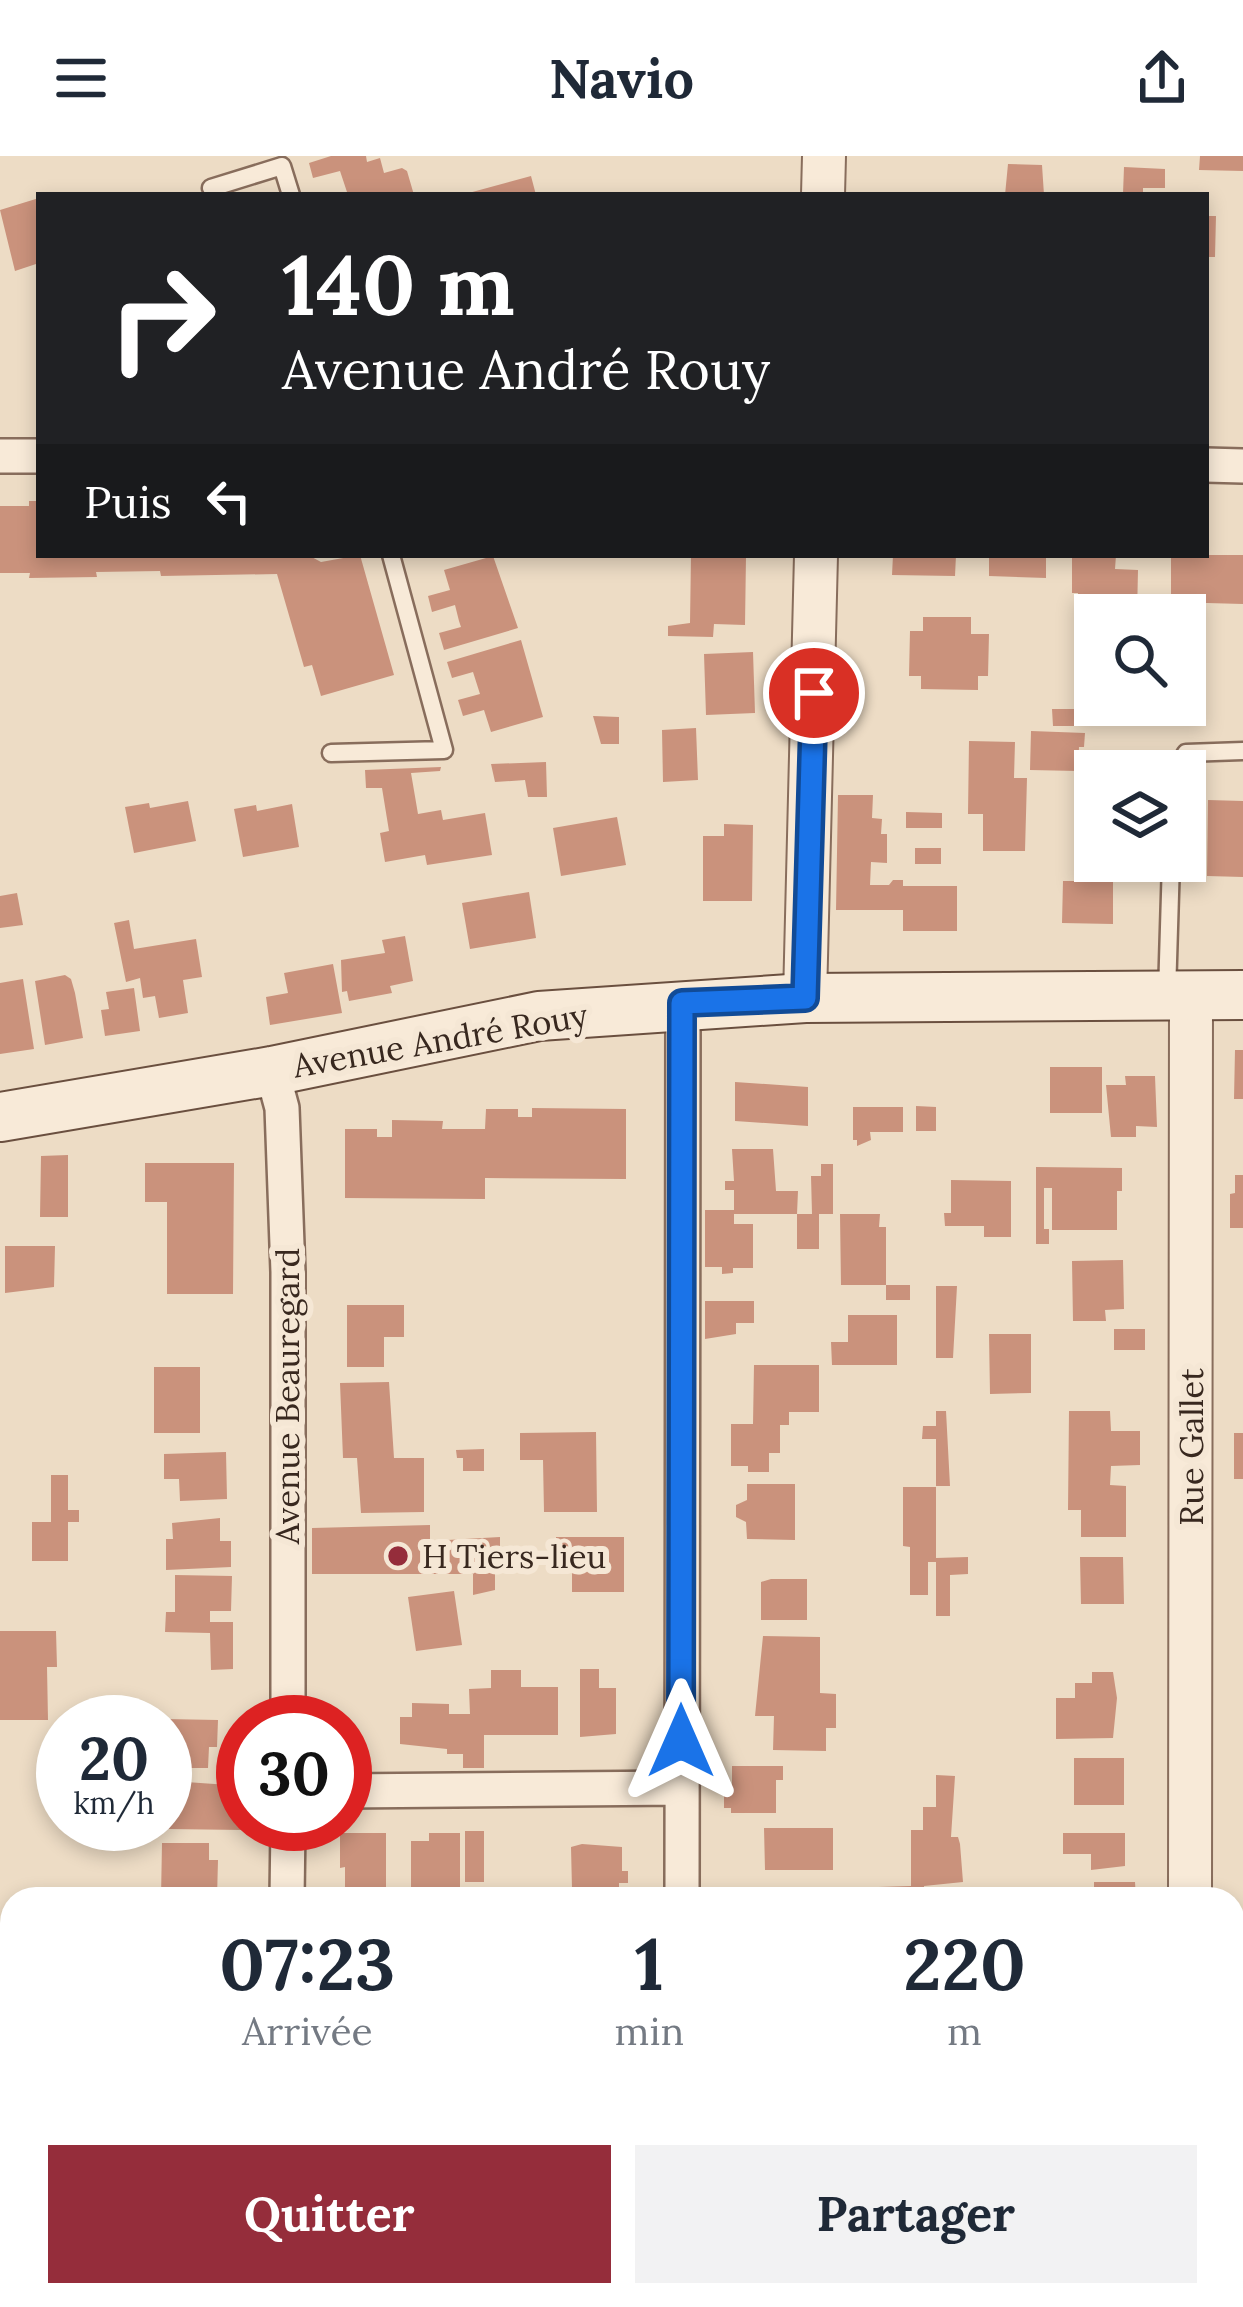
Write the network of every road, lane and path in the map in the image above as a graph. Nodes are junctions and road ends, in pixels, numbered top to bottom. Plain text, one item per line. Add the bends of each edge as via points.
1 (824, 156) edge
2 (211, 188) dead end
3 (289, 192) edge
4 (823, 192) edge
5 (0, 456) edge
6 (36, 456) edge
7 (1209, 466) edge
8 (1243, 466) edge
9 (393, 558) edge
10 (816, 558) edge
11 (1243, 752) edge
12 (331, 753) dead end
13 (1206, 753) edge
14 (1173, 882) edge
15 (1179, 995) junction
16 (1243, 995) edge
17 (805, 998) junction
18 (682, 1003) junction
19 (272, 1071) junction
20 (0, 1117) edge
21 (288, 1695) edge
22 (681, 1788) junction
23 (372, 1791) edge
24 (288, 1851) edge
25 (287, 1887) edge
26 (682, 1887) edge
27 (1190, 1887) edge

1 - 4 street
2 - 3 lane via 282,166
5 - 6 street
7 - 8 street
9 - 12 lane via 444,750
10 - 17 street
11 - 13 lane
14 - 15 lane
15 - 16 main road, Avenue André Rouy
15 - 17 main road, Avenue André Rouy
15 - 27 street, Rue Gallet
17 - 18 main road, Avenue André Rouy
18 - 19 main road, Avenue André Rouy via 539,1016
18 - 22 street
19 - 20 main road, Avenue André Rouy
19 - 21 street, Avenue Beauregard via 282,1108 288,1272
22 - 23 street
22 - 26 street
24 - 25 street

